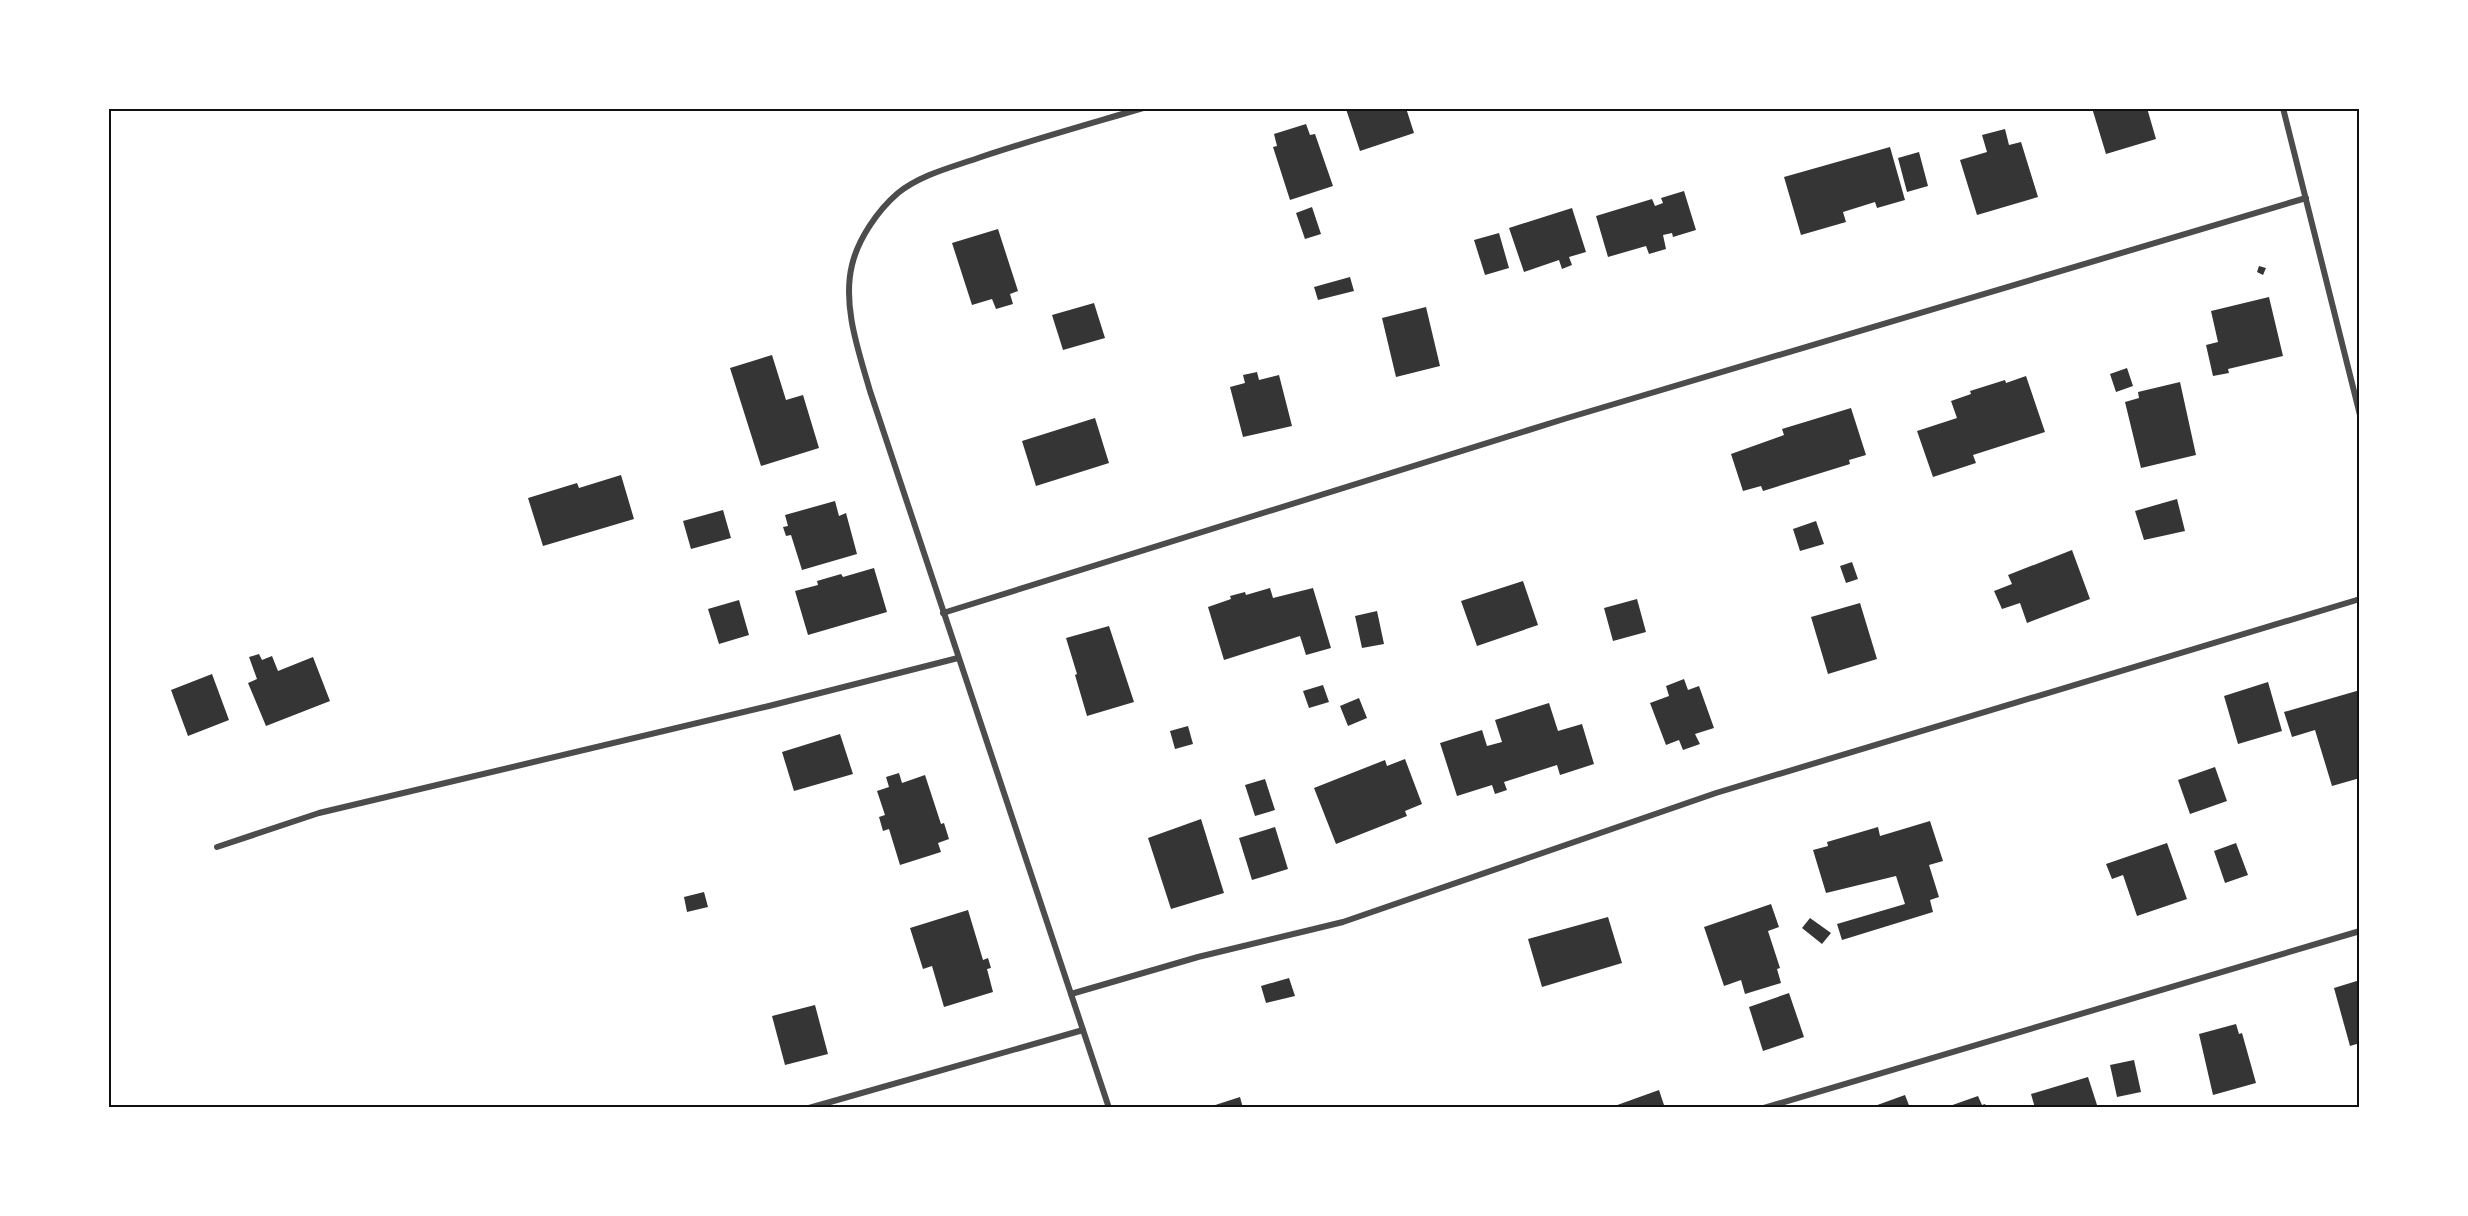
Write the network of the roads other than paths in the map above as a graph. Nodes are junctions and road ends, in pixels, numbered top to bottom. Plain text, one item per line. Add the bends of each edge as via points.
1 (1143, 108) edge
2 (2283, 108) edge
3 (2306, 198) junction
4 (2360, 415) edge
5 (2360, 599) edge
6 (943, 613) junction
7 (958, 658) junction
8 (218, 847) dead end
9 (2360, 931) edge
10 (1071, 994) junction
11 (1083, 1030) junction
12 (809, 1108) edge
13 (1109, 1108) edge
14 (1764, 1108) edge

1 - 6 street via 1009,148 914,183 899,192 879,214 852,264 851,302 859,353
2 - 3 street
3 - 4 street
3 - 6 street via 1564,419
5 - 10 street via 1705,797 1343,922 1198,957
6 - 7 street
7 - 8 street via 319,813
7 - 10 street
9 - 14 street
10 - 11 street
11 - 12 street
11 - 13 street

